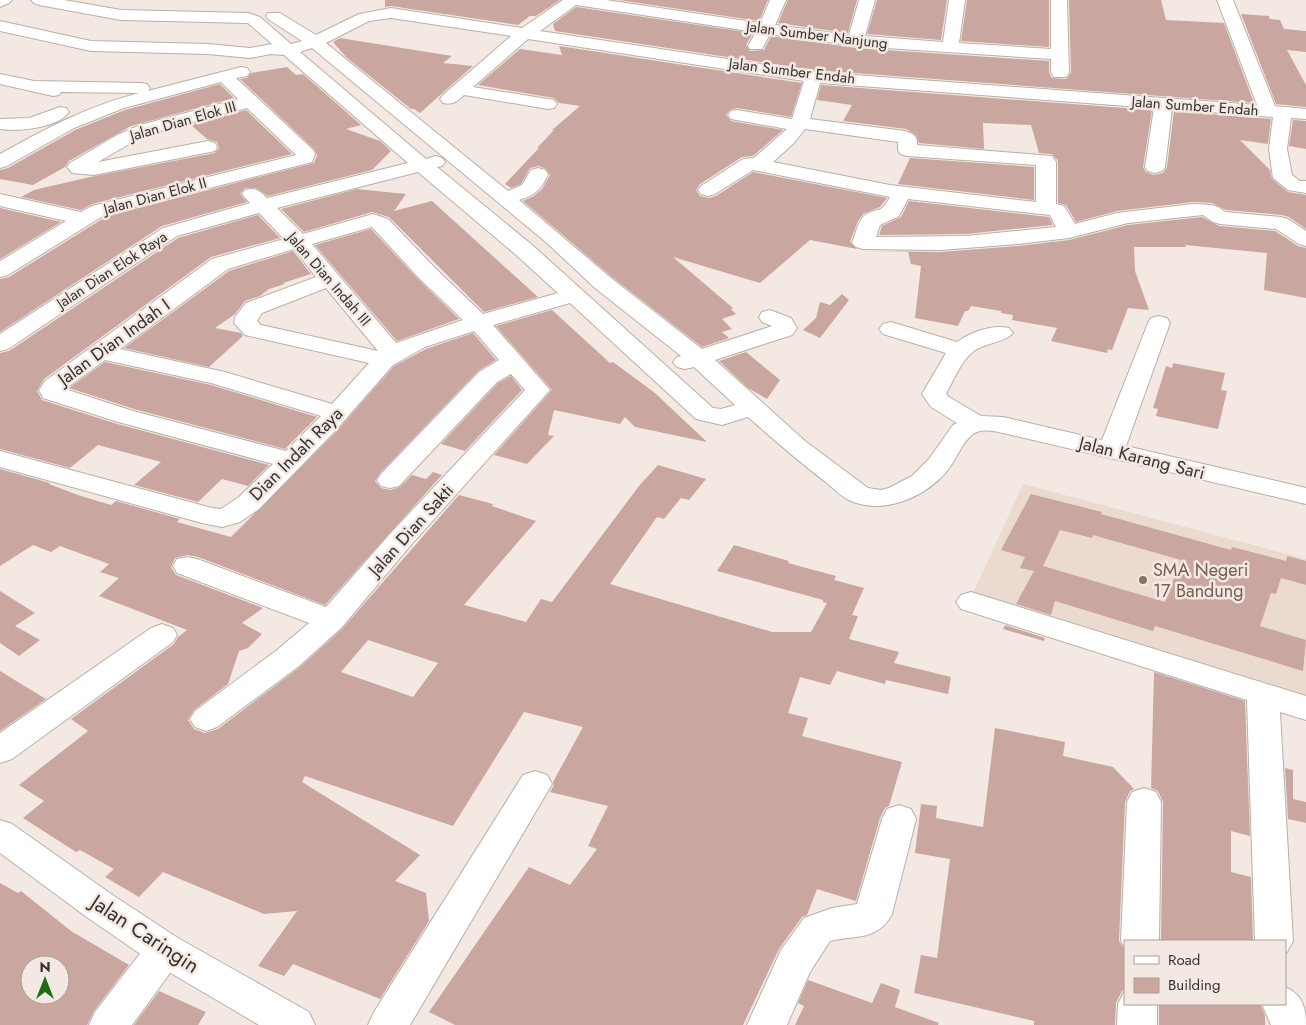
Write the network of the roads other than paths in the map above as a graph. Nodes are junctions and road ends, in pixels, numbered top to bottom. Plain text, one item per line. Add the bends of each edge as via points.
1 (4, 0) edge
2 (39, 0) edge
3 (70, 0) edge
4 (233, 0) edge
5 (574, 0) edge
6 (684, 0) edge
7 (778, 0) edge
8 (867, 0) edge
9 (957, 0) edge
10 (1059, 0) edge
11 (1225, 0) edge
12 (0, 2) edge
13 (258, 13) junction
14 (677, 17) junction
15 (0, 26) edge
16 (765, 30) junction
17 (0, 33) edge
18 (526, 34) junction
19 (856, 41) junction
20 (315, 42) junction
21 (950, 48) junction
22 (102, 49) junction
23 (288, 50) junction
24 (250, 53) junction
25 (1061, 56) junction
26 (746, 66) junction
27 (225, 76) junction
28 (814, 76) junction
29 (0, 79) edge
30 (36, 86) junction
31 (141, 88) junction
32 (1060, 94) junction
33 (84, 101) junction
34 (252, 101) junction
35 (548, 104) dead end
36 (1164, 104) junction
37 (1275, 111) junction
38 (1306, 114) edge
39 (737, 115) dead end
40 (183, 119) junction
41 (0, 124) edge
42 (799, 124) junction
43 (397, 143) junction
44 (208, 147) junction
45 (454, 157) junction
46 (0, 162) edge
47 (752, 163) junction
48 (423, 166) junction
49 (1154, 167) dead end
50 (236, 174) junction
51 (538, 174) dead end
52 (899, 175) junction
53 (368, 180) junction
54 (1306, 187) edge
55 (708, 190) dead end
56 (740, 192) dead end
57 (504, 198) junction
58 (0, 200) edge
59 (262, 206) junction
60 (1046, 208) junction
61 (84, 219) junction
62 (381, 223) joint
63 (1069, 232) junction
64 (1306, 240) edge
65 (298, 241) junction
66 (9, 256) edge
67 (0, 270) edge
68 (330, 279) junction
69 (572, 296) junction
70 (770, 317) dead end
71 (478, 322) junction
72 (1159, 323) dead end
73 (891, 329) dead end
74 (1000, 333) dead end
75 (0, 344) edge
76 (960, 350) junction
77 (101, 352) junction
78 (389, 357) junction
79 (700, 359) junction
80 (512, 363) junction
81 (656, 370) junction
82 (753, 407) junction
83 (338, 413) junction
84 (977, 424) junction
85 (1112, 450) junction
86 (0, 459) edge
87 (292, 461) junction
88 (390, 480) dead end
89 (1306, 496) edge
90 (187, 566) dead end
91 (971, 602) dead end
92 (331, 620) junction
93 (162, 635) dead end
94 (1263, 696) junction
95 (1306, 708) edge
96 (206, 720) dead end
97 (0, 750) edge
98 (535, 784) dead end
99 (1144, 802) dead end
100 (899, 819) dead end
101 (0, 834) edge
102 (1140, 940) edge
103 (1274, 940) edge
104 (165, 950) junction
105 (1138, 1005) edge
106 (1282, 1005) edge
107 (109, 1025) edge
108 (295, 1025) edge
109 (388, 1025) edge
110 (767, 1025) edge
111 (1137, 1025) edge
112 (1295, 1025) edge

1 - 12 street
2 - 13 street via 121,14
3 - 13 street via 125,9
4 - 13 street
5 - 14 street, Jalan Sumber Nanjung
5 - 18 street
6 - 14 street
7 - 16 street
8 - 19 street
9 - 21 street
10 - 25 street
11 - 37 street
13 - 20 street
13 - 23 street
14 - 16 street, Jalan Sumber Nanjung
15 - 22 street
16 - 19 street, Jalan Sumber Nanjung
16 - 26 street
17 - 22 street via 76,50
18 - 20 street, Jalan Sumber Endah via 384,13 365,16
18 - 26 street, Jalan Sumber Endah
18 - 35 street via 454,94
19 - 21 street, Jalan Sumber Nanjung
20 - 23 street, Jalan Sumber Endah
20 - 45 street
21 - 25 street, Jalan Sumber Nanjung
22 - 24 street
23 - 24 street
23 - 27 street via 275,63
23 - 43 street
24 - 31 street via 217,68
25 - 32 street
26 - 28 street, Jalan Sumber Endah
27 - 34 street
27 - 46 street via 154,93 102,110 53,132
28 - 32 street, Jalan Sumber Endah
28 - 42 street via 808,86
29 - 30 street
30 - 31 street
30 - 33 street
31 - 33 street
32 - 36 street, Jalan Sumber Endah
33 - 41 street via 33,124 15,127
34 - 40 street, Jalan Dian Elok III
34 - 50 street, Jalan Dian Elok II via 306,156 297,161
36 - 37 street, Jalan Sumber Endah
36 - 49 street
37 - 38 street, Jalan Sumber Endah
37 - 54 street via 1282,178 1295,186
39 - 42 street
40 - 44 street, Jalan Dian Indah III
40 - 44 street, Jalan Dian Elok III via 146,129 77,167 79,170 94,169
42 - 47 street via 790,137
42 - 52 street via 905,137 908,139
43 - 48 street
43 - 53 street via 374,168
44 - 50 street, Jalan Dian Indah III
45 - 48 street, Jalan Dian Elok Raya
45 - 57 street
47 - 52 street
47 - 55 street
47 - 56 street
48 - 53 street, Jalan Dian Elok Raya
48 - 69 street via 523,249
50 - 59 street, Jalan Dian Indah III
50 - 61 street, Jalan Dian Elok II via 107,207
51 - 57 street via 531,189
52 - 60 street
52 - 60 street via 1045,160
52 - 63 street via 892,212 871,221 863,243 960,242
53 - 59 street, Jalan Dian Elok Raya
57 - 79 street via 603,283
58 - 61 street
59 - 65 street, Jalan Dian Indah III
59 - 75 street, Jalan Dian Elok Raya via 163,235
60 - 63 street via 1058,210
61 - 66 street, Jalan Dian Elok II
62 - 65 street, Jalan Dian Indah I via 370,220
62 - 71 street, Jalan Dian Sakti
63 - 64 street via 1137,215 1204,209 1220,218 1281,223
65 - 68 street, Jalan Dian Indah III
65 - 77 street, Jalan Dian Indah I via 220,264
66 - 67 street, Jalan Dian Elok II
68 - 78 street, Jalan Dian Indah III
68 - 78 street via 254,308 245,323 253,330
69 - 71 street, Dian Indah Raya
69 - 81 street
70 - 79 street via 783,323 784,330
71 - 78 street, Dian Indah Raya via 416,342
71 - 80 street, Jalan Dian Sakti
72 - 85 street
73 - 76 street
74 - 76 street via 979,338
76 - 84 street via 934,394 940,402
77 - 83 street via 216,377
77 - 87 street, Jalan Dian Indah I via 54,386 52,393 124,416
78 - 83 street, Dian Indah Raya
79 - 81 street
79 - 82 street
80 - 88 street via 488,377
80 - 92 street, Jalan Dian Sakti via 538,390
81 - 82 street via 708,416 722,417
82 - 84 street via 804,453 860,495 872,498 898,494 921,482 949,452 958,435 968,426
83 - 87 street, Dian Indah Raya
84 - 85 street, Jalan Karang Sari via 1003,425
85 - 89 street, Jalan Karang Sari
86 - 87 street, Dian Indah Raya via 222,518 236,514
90 - 92 street
91 - 94 street via 1259,692
92 - 96 street, Jalan Dian Sakti via 288,658
93 - 97 street
94 - 95 street
94 - 103 street
98 - 109 street
99 - 102 street
100 - 110 street via 873,914 861,922 832,924 817,929 795,962
101 - 104 street, Jalan Caringin
104 - 107 street
104 - 108 street, Jalan Caringin
105 - 111 street
106 - 112 street

